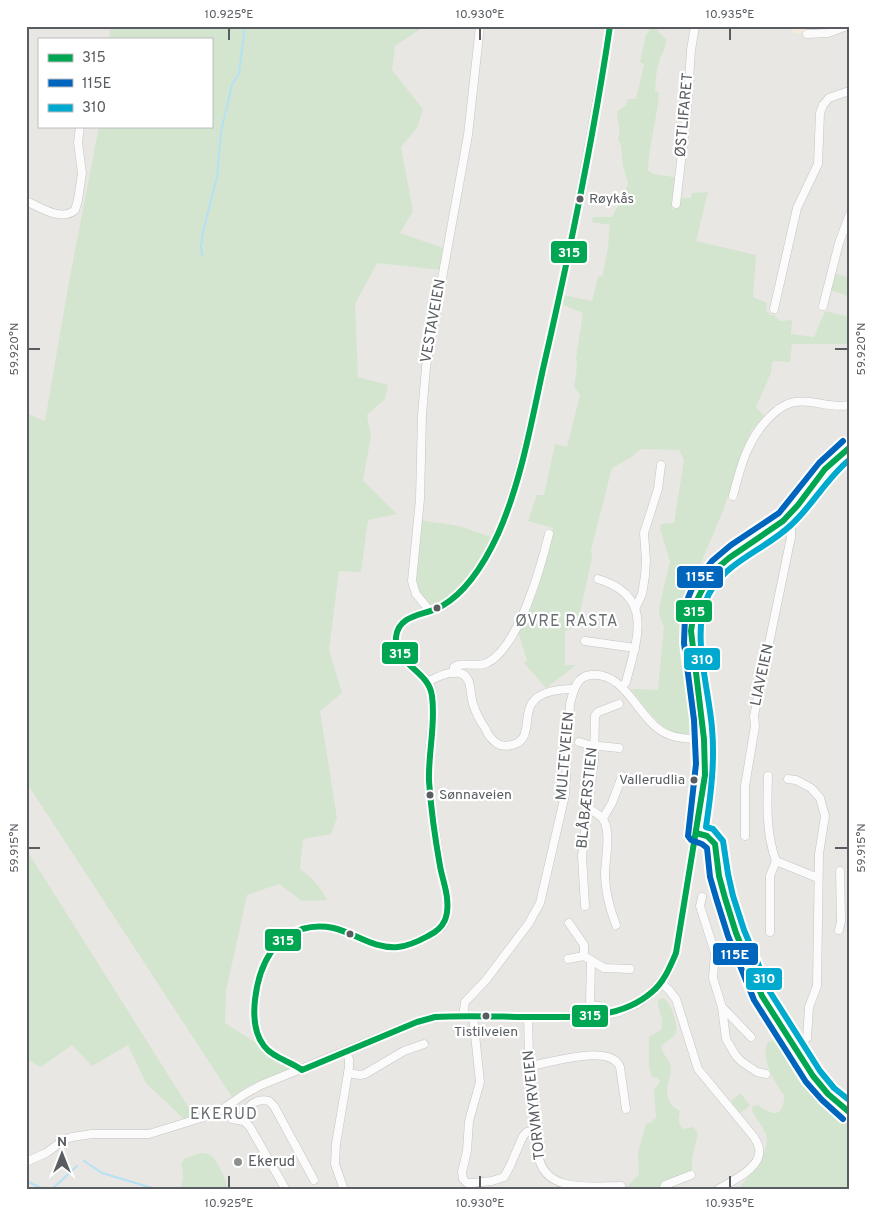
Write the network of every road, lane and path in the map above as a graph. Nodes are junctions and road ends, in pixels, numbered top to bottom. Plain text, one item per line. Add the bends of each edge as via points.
1 (480, 26) edge
2 (610, 26) edge
3 (695, 26) edge
4 (847, 26) edge
5 (807, 34) dead end
6 (849, 91) edge
7 (80, 128) edge
8 (26, 201) edge
9 (676, 204) dead end
10 (849, 216) edge
11 (823, 306) dead end
12 (774, 308) dead end
13 (849, 405) edge
14 (849, 448) edge
15 (660, 465) dead end
16 (733, 496) dead end
17 (787, 517) junction
18 (549, 534) dead end
19 (598, 579) dead end
20 (635, 609) junction
21 (430, 611) junction
22 (585, 641) dead end
23 (635, 648) junction
24 (453, 672) junction
25 (429, 681) junction
26 (622, 687) junction
27 (574, 690) junction
28 (619, 704) dead end
29 (704, 739) junction
30 (579, 742) dead end
31 (593, 746) junction
32 (619, 748) dead end
33 (622, 776) dead end
34 (768, 776) dead end
35 (788, 779) dead end
36 (589, 809) junction
37 (603, 818) junction
38 (696, 834) junction
39 (745, 836) dead end
40 (776, 861) junction
41 (840, 871) dead end
42 (818, 878) junction
43 (702, 897) dead end
44 (585, 906) dead end
45 (569, 923) dead end
46 (616, 925) dead end
47 (839, 930) dead end
48 (770, 932) dead end
49 (728, 955) dead end
50 (568, 959) dead end
51 (587, 959) junction
52 (715, 961) junction
53 (630, 969) dead end
54 (660, 982) junction
55 (599, 1006) dead end
56 (722, 1007) junction
57 (462, 1016) junction
58 (473, 1016) junction
59 (528, 1017) junction
60 (751, 1037) dead end
61 (424, 1044) dead end
62 (795, 1048) junction
63 (346, 1052) junction
64 (530, 1066) junction
65 (302, 1070) junction
66 (348, 1073) junction
67 (766, 1074) dead end
68 (227, 1106) junction
69 (626, 1109) dead end
70 (849, 1112) edge
71 (241, 1120) junction
72 (536, 1130) junction
73 (26, 1162) edge
74 (691, 1175) dead end
75 (314, 1180) dead end
76 (621, 1186) dead end
77 (286, 1190) edge
78 (344, 1190) edge
79 (663, 1190) edge
80 (717, 1190) edge

1 - 21 street, VESTAVEIEN via 468,135 424,383 421,493 412,580 416,594
2 - 21 street via 559,300 512,497 484,561 454,597 444,606
3 - 9 street, ØSTLIFARET
4 - 5 street via 828,34
6 - 12 street via 829,98 823,104 818,164 797,208
7 - 8 street via 78,144 82,173 75,210 65,215 56,214
10 - 11 street
13 - 16 street via 834,407 796,401 783,406 767,419 751,440
14 - 17 street via 825,469
15 - 20 street via 658,489 644,533 646,568 642,594
17 - 29 street via 722,563 704,584 695,604 692,638
17 - 39 street, LIAVEIEN via 792,537 754,716 756,726 745,786
18 - 24 street via 534,588 508,640 490,661 458,665
19 - 20 street via 621,590
20 - 23 street via 638,626
21 - 25 street via 404,621 397,631 396,641 401,657
22 - 23 street
23 - 26 street
24 - 25 street
24 - 27 street via 468,679 479,718 492,739 504,746 515,744 524,736 528,712 534,701 554,691
25 - 65 street via 433,702 430,784 440,872 448,906 446,919 442,927 433,933 400,947 377,945 340,929 321,927 301,929 279,941 261,972 254,1023 266,1049
26 - 27 street, MULTEVEIEN via 608,678 593,675 580,680
26 - 29 street, MULTEVEIEN via 659,730 677,737
27 - 57 street, MULTEVEIEN via 565,795 540,903 486,980 465,1002
28 - 31 street, BLÅBÆRSTIEN via 597,712
29 - 38 street via 704,781
30 - 31 street
31 - 32 street
31 - 36 street, BLÅBÆRSTIEN
33 - 37 street
34 - 40 street via 767,819
35 - 42 street via 810,788 820,798 824,826
36 - 37 street
36 - 44 street, BLÅBÆRSTIEN via 582,856
37 - 46 street via 607,890
38 - 54 street via 676,953
38 - 62 street via 708,836 715,844 720,882 736,933 762,996
40 - 42 street
40 - 48 street via 770,876
41 - 47 street
42 - 62 street via 817,986 809,1007 808,1036
43 - 52 street via 700,906
45 - 51 street via 584,945
49 - 52 street
50 - 51 street
51 - 53 street via 604,968
51 - 55 street via 590,1002
52 - 56 street via 713,978
54 - 59 street via 639,1003 614,1014
54 - 80 street via 676,999 698,1069 754,1137 759,1148 755,1165
56 - 60 street
56 - 67 street via 725,1035 736,1056 748,1068
57 - 58 street
57 - 63 street via 423,1020
58 - 59 street
58 - 72 street via 480,1077 470,1116 463,1179 469,1183 480,1183 504,1177 523,1136
59 - 64 street, TORVMYRVEIEN
61 - 66 street via 404,1051 365,1074
62 - 70 street via 824,1089
63 - 65 street
63 - 66 street
64 - 69 street via 577,1057 611,1058 620,1067
64 - 72 street, TORVMYRVEIEN
65 - 68 street via 255,1088
66 - 78 street via 335,1164
68 - 71 street via 232,1119
68 - 73 street via 204,1117 149,1134 72,1137
71 - 75 street via 252,1104 263,1100 271,1103
71 - 77 street via 248,1123
72 - 76 street, TORVMYRVEIEN via 540,1165 552,1178 570,1185
74 - 79 street via 665,1185

